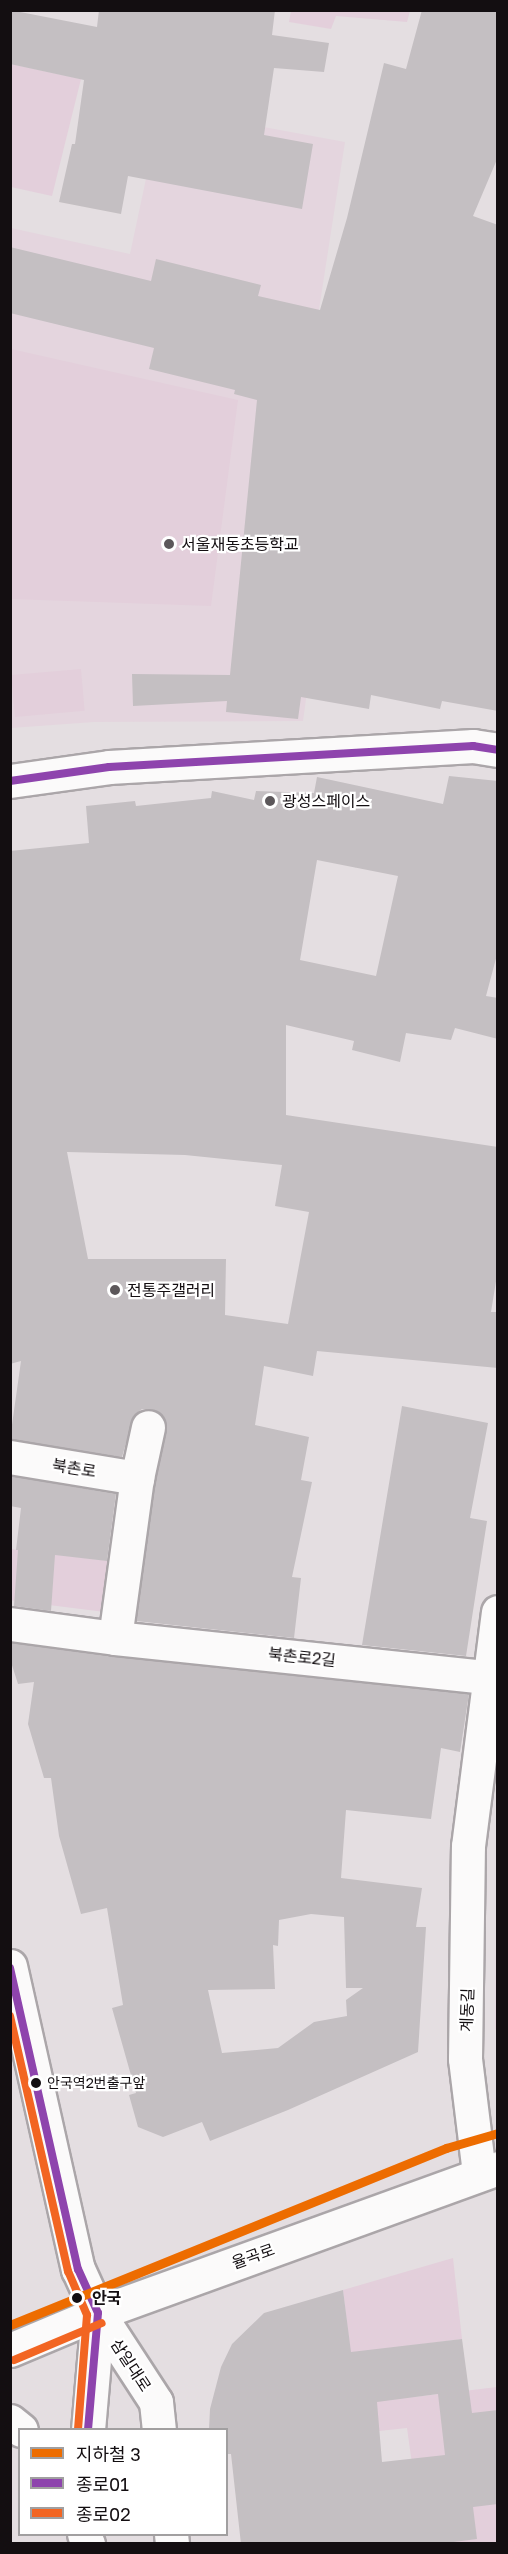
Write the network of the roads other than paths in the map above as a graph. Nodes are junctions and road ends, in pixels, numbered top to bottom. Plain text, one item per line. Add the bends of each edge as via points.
1 (498, 750) edge
2 (10, 781) edge
3 (148, 1426) dead end
4 (10, 1457) edge
5 (137, 1478) junction
6 (498, 1612) edge
7 (10, 1624) edge
8 (115, 1638) junction
9 (489, 1677) junction
10 (10, 1966) edge
11 (488, 2170) edge
12 (98, 2313) junction
13 (10, 2350) edge
14 (88, 2428) edge
15 (159, 2428) edge

1 - 2 street via 473,746 109,767
3 - 5 street
4 - 5 street, 북촌로
5 - 8 street
6 - 9 street, 계동길
7 - 8 street, 북촌로2길
8 - 9 street, 북촌로2길
9 - 11 street, 계동길 via 468,1846 465,2059
10 - 12 street via 78,2269
11 - 12 street, 율곡로
12 - 13 street, 율곡로
12 - 14 street, 삼일대로
12 - 15 street, 삼일대로 via 156,2402

